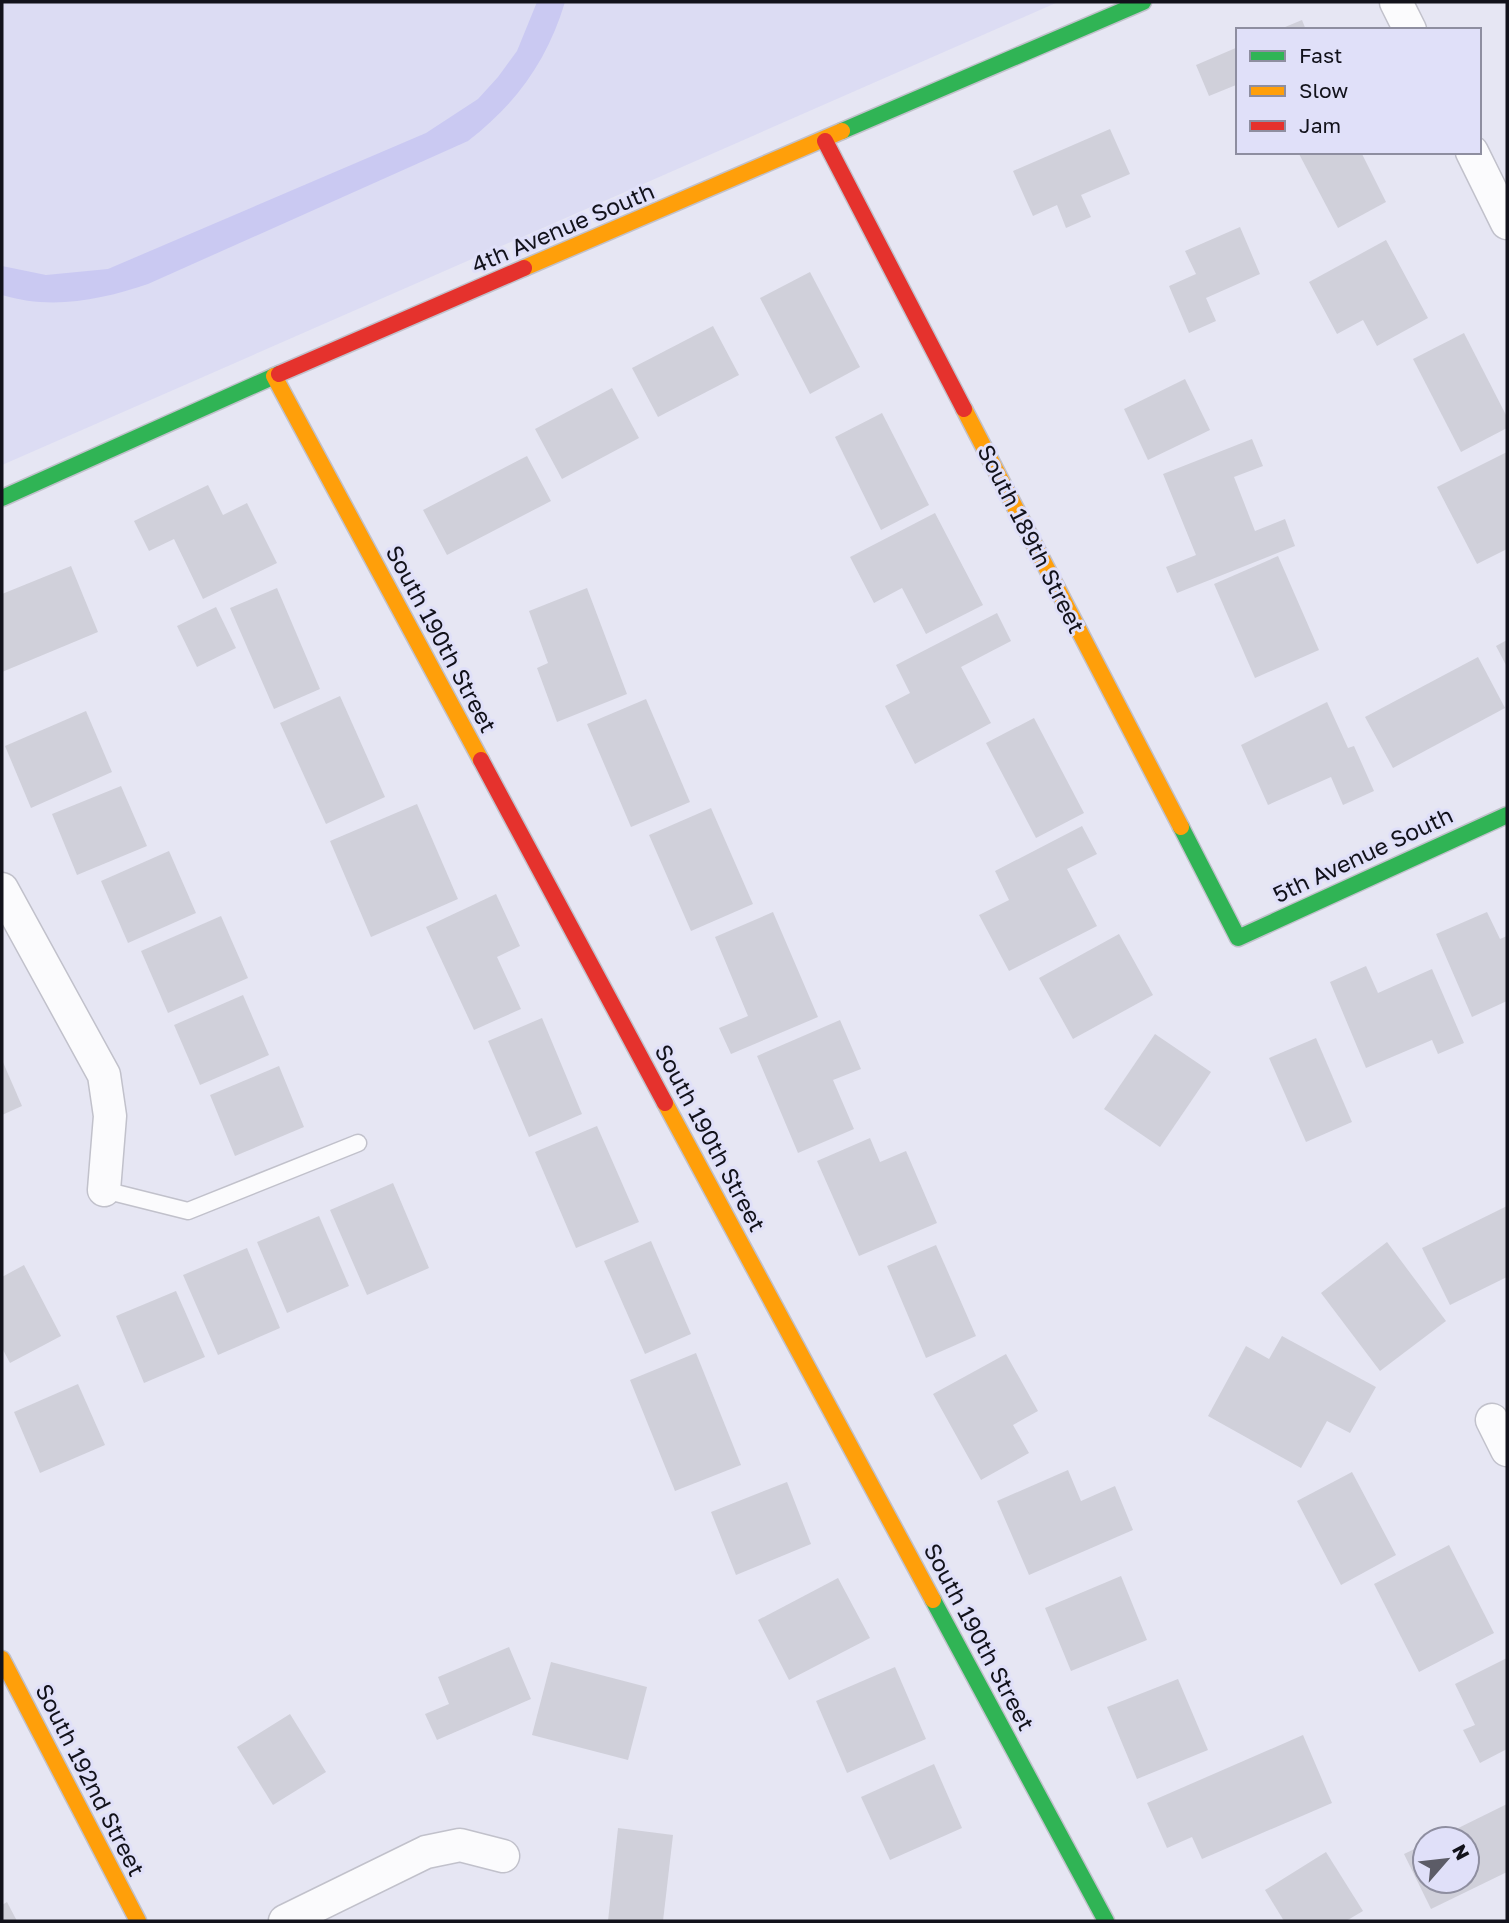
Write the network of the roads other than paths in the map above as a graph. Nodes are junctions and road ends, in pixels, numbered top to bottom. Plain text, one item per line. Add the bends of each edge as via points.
1 (1143, 2) edge
2 (1396, 2) edge
3 (1409, 28) edge
4 (825, 141) junction
5 (1473, 154) edge
6 (1507, 223) edge
7 (274, 376) junction
8 (2, 498) edge
9 (1507, 815) edge
10 (2, 889) edge
11 (1238, 938) joint
12 (358, 1143) dead end
13 (104, 1190) joint
14 (1492, 1420) dead end
15 (1507, 1450) edge
16 (2, 1659) edge
17 (502, 1856) dead end
18 (138, 1921) edge
19 (285, 1921) edge
20 (1106, 1921) edge

1 - 4 street, 4th Avenue South
2 - 3 street
4 - 7 street, 4th Avenue South
4 - 11 street, South 189th Street
5 - 6 street
7 - 8 street, 4th Avenue South
7 - 20 street, South 190th Street
9 - 11 street, 5th Avenue South
10 - 13 street via 104,1075 110,1116
12 - 13 lane via 188,1211
14 - 15 street
16 - 18 street, South 192nd Street
17 - 19 street via 460,1845 426,1852

